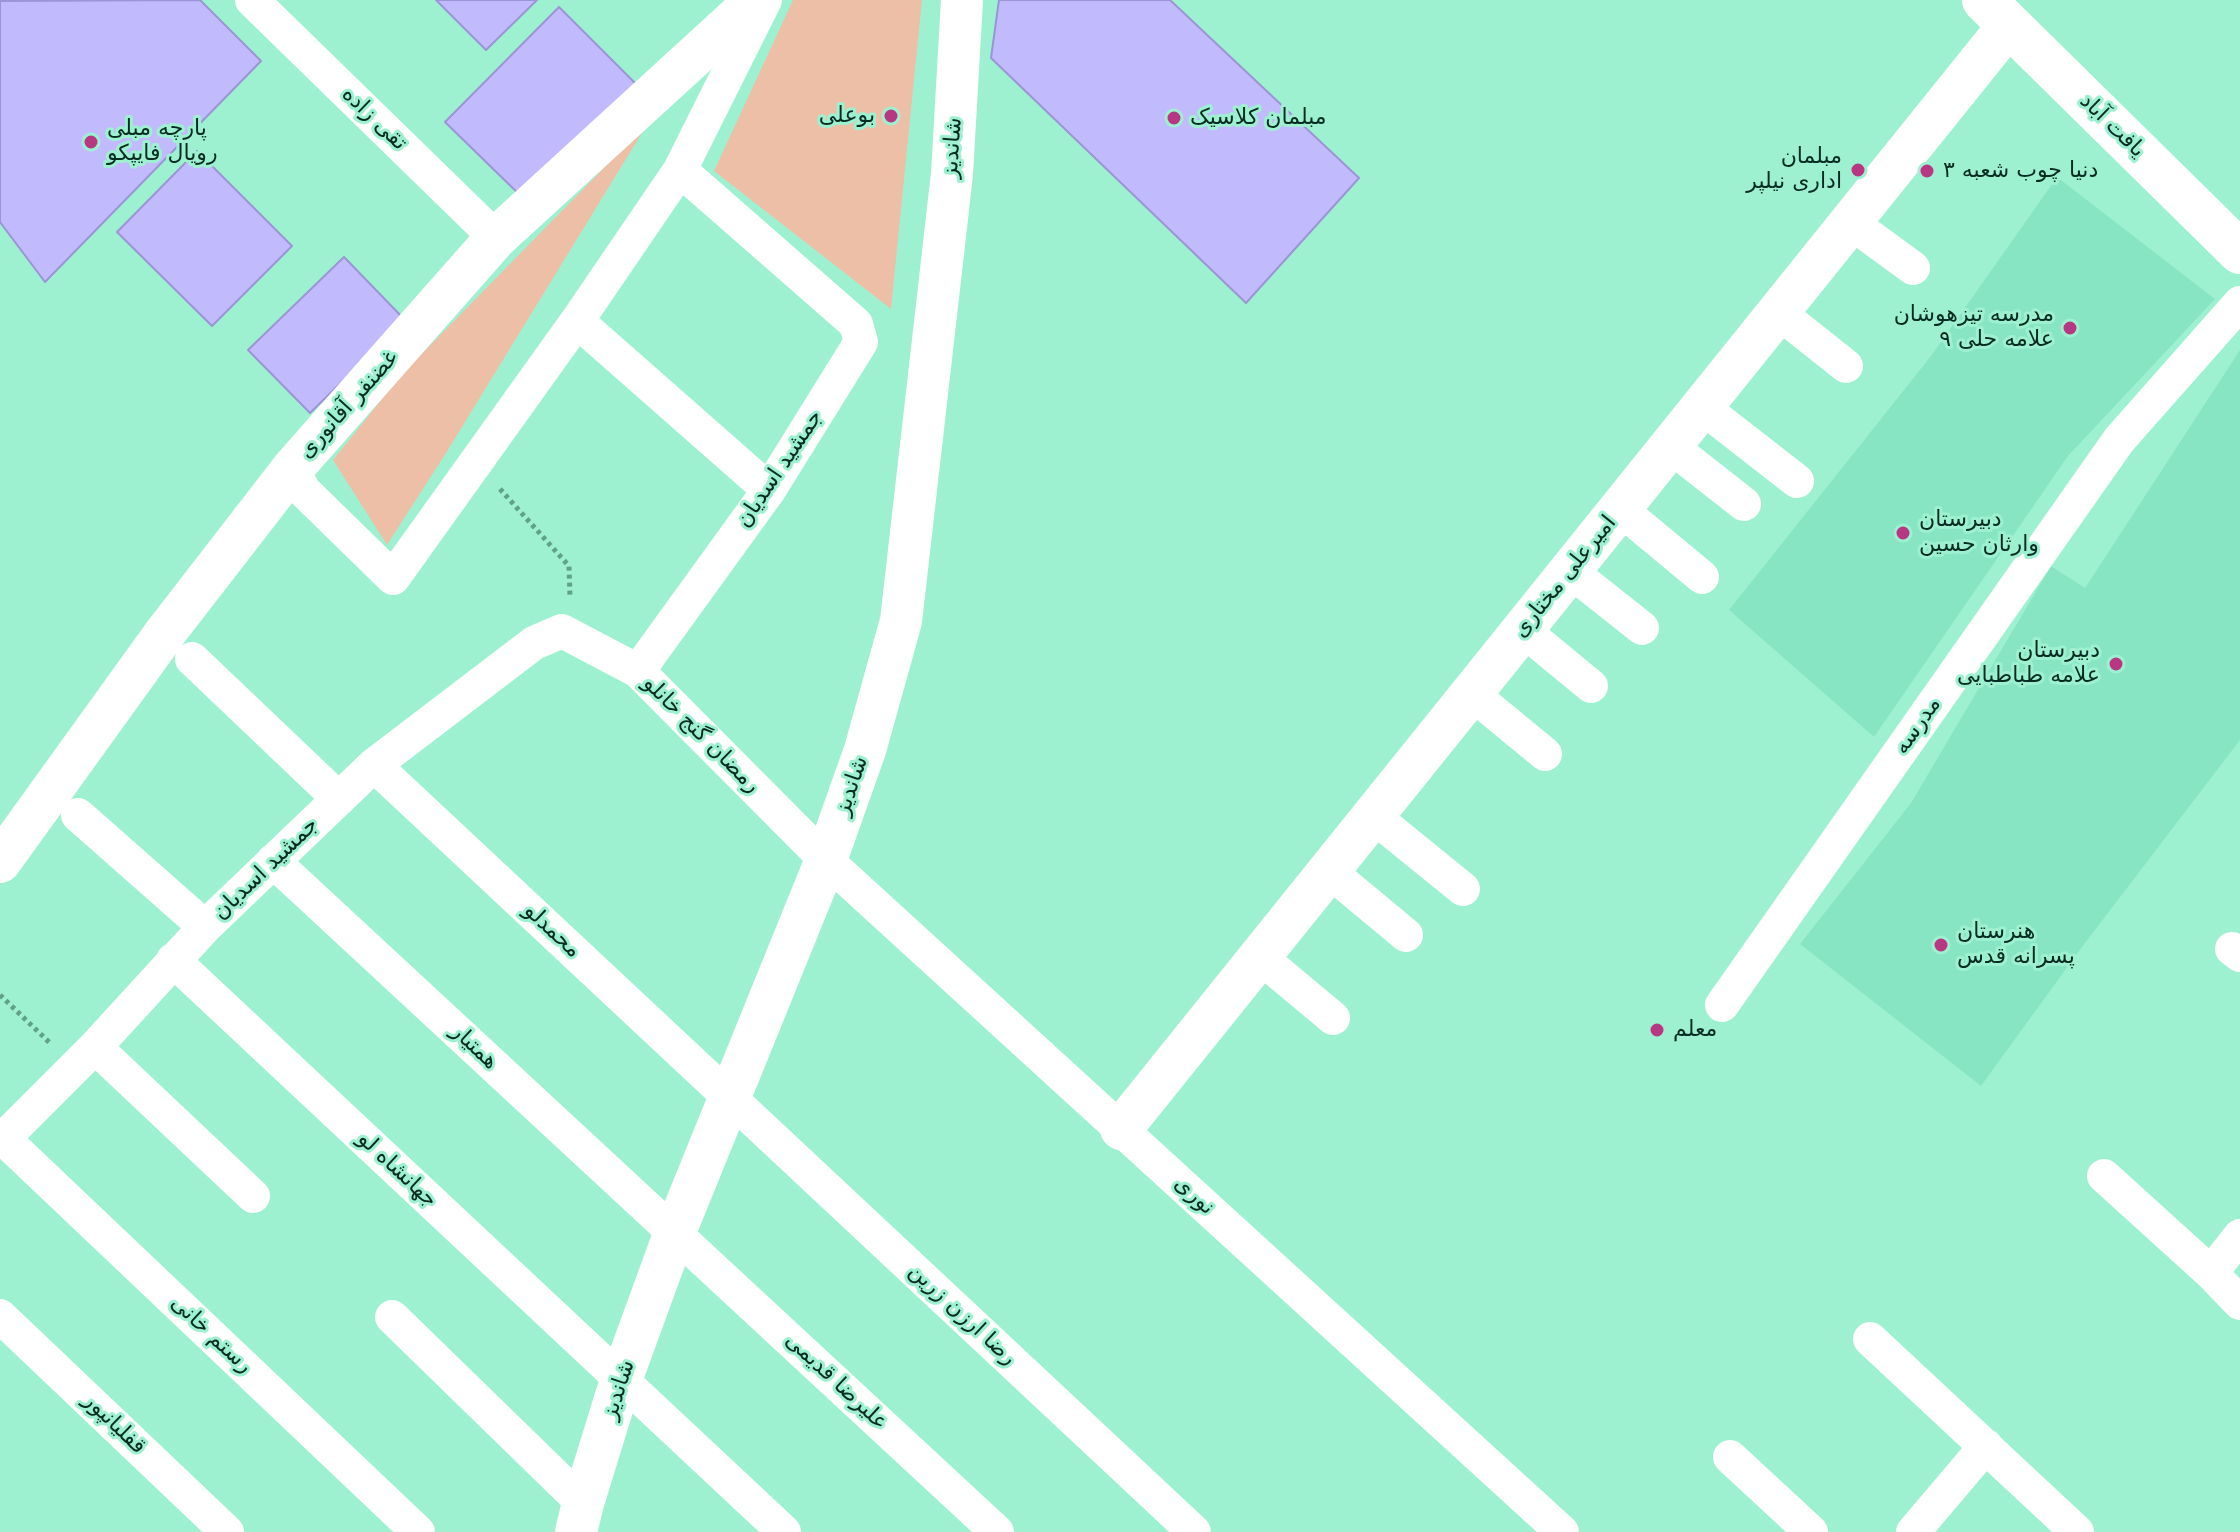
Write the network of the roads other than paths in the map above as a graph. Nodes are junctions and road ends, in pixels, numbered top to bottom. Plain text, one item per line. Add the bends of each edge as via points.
1 (252, 0) edge
2 (756, 0) edge
3 (765, 0) edge
4 (962, 0) edge
5 (1997, 12) edge
6 (680, 170) junction
7 (1850, 222) junction
8 (496, 238) junction
9 (2240, 252) edge
10 (1913, 268) dead end
11 (2240, 303) edge
12 (1778, 312) junction
13 (577, 321) junction
14 (1846, 366) dead end
15 (1702, 407) junction
16 (1670, 446) junction
17 (292, 469) junction
18 (1797, 481) dead end
19 (769, 490) junction
20 (1744, 504) dead end
21 (1620, 509) junction
22 (1570, 571) junction
23 (1702, 577) dead end
24 (1642, 628) dead end
25 (1523, 630) junction
26 (562, 631) joint
27 (192, 659) dead end
28 (638, 671) junction
29 (1591, 686) dead end
30 (1471, 693) junction
31 (1545, 754) dead end
32 (374, 765) junction
33 (339, 799) junction
34 (78, 815) dead end
35 (1373, 816) junction
36 (826, 860) junction
37 (273, 861) junction
38 (0, 862) edge
39 (1329, 871) junction
40 (1463, 889) dead end
41 (205, 927) junction
42 (1406, 935) dead end
43 (1260, 957) junction
44 (173, 960) junction
45 (1722, 1005) dead end
46 (1333, 1018) dead end
47 (85, 1057) junction
48 (729, 1098) junction
49 (1121, 1129) junction
50 (2, 1140) edge
51 (2104, 1176) dead end
52 (253, 1196) dead end
53 (675, 1232) junction
54 (2240, 1236) edge
55 (2211, 1273) junction
56 (2240, 1303) edge
57 (0, 1316) edge
58 (392, 1317) dead end
59 (1870, 1339) dead end
60 (621, 1380) junction
61 (1986, 1446) junction
62 (1730, 1457) dead end
63 (580, 1518) edge
64 (227, 1532) edge
65 (418, 1532) edge
66 (784, 1532) edge
67 (997, 1532) edge
68 (1194, 1532) edge
69 (1562, 1532) edge
70 (1811, 1532) edge
71 (1913, 1532) edge
72 (2077, 1532) edge

1 - 8 street, تقی زاده
2 - 8 street, غضنفر آقانوری
3 - 6 street
4 - 36 street, شاندیز via 952,174 901,621 865,750
5 - 7 street, امیرعلی مختاری
5 - 9 main road, یافت آباد
6 - 13 street
6 - 19 street, جمشید اسدیان via 856,324 861,342
7 - 10 street
7 - 12 street, امیرعلی مختاری
8 - 17 street, غضنفر آقانوری
11 - 45 street, مدرسه via 2119,440
12 - 14 street
12 - 15 street, امیرعلی مختاری
13 - 17 street via 393,578 304,491
13 - 19 street
15 - 16 street, امیرعلی مختاری
15 - 18 street
16 - 20 street
16 - 21 street, امیرعلی مختاری
17 - 38 street, غضنفر آقانوری via 165,633
19 - 28 street, جمشید اسدیان
21 - 22 street, امیرعلی مختاری
21 - 23 street
22 - 24 street
22 - 25 street, امیرعلی مختاری
25 - 29 street
25 - 30 street, امیرعلی مختاری
26 - 28 street, رمضان گنج خانلو
26 - 32 street, جمشید اسدیان via 534,643
27 - 33 street
28 - 36 street, رمضان گنج خانلو
30 - 31 street
30 - 35 street, امیرعلی مختاری
32 - 33 street, جمشید اسدیان
32 - 48 street, محمدلو
33 - 37 street, جمشید اسدیان
34 - 41 street
35 - 39 street, امیرعلی مختاری
35 - 40 street
36 - 48 street, شاندیز
36 - 49 street, نوری
37 - 41 street, جمشید اسدیان
37 - 53 street, همتیار
39 - 42 street
39 - 43 street, امیرعلی مختاری
41 - 44 street, جمشید اسدیان
43 - 46 street
43 - 49 street, امیرعلی مختاری
44 - 47 street, جمشید اسدیان
44 - 60 street, جهانشاه لو
47 - 50 street, جمشید اسدیان
47 - 52 street
48 - 53 street, شاندیز
48 - 68 street, رضا ارزن زرین
49 - 69 street, نوری
50 - 65 street, رستم خانی
51 - 55 street
53 - 60 street, شاندیز
53 - 67 street, علیرضا قدیمی
54 - 55 street
55 - 56 street
57 - 64 street, قفلیانپور
58 - 63 street
59 - 61 street
60 - 63 street, شاندیز
60 - 66 street, جهانشاه لو
61 - 71 street
61 - 72 street
62 - 70 street

